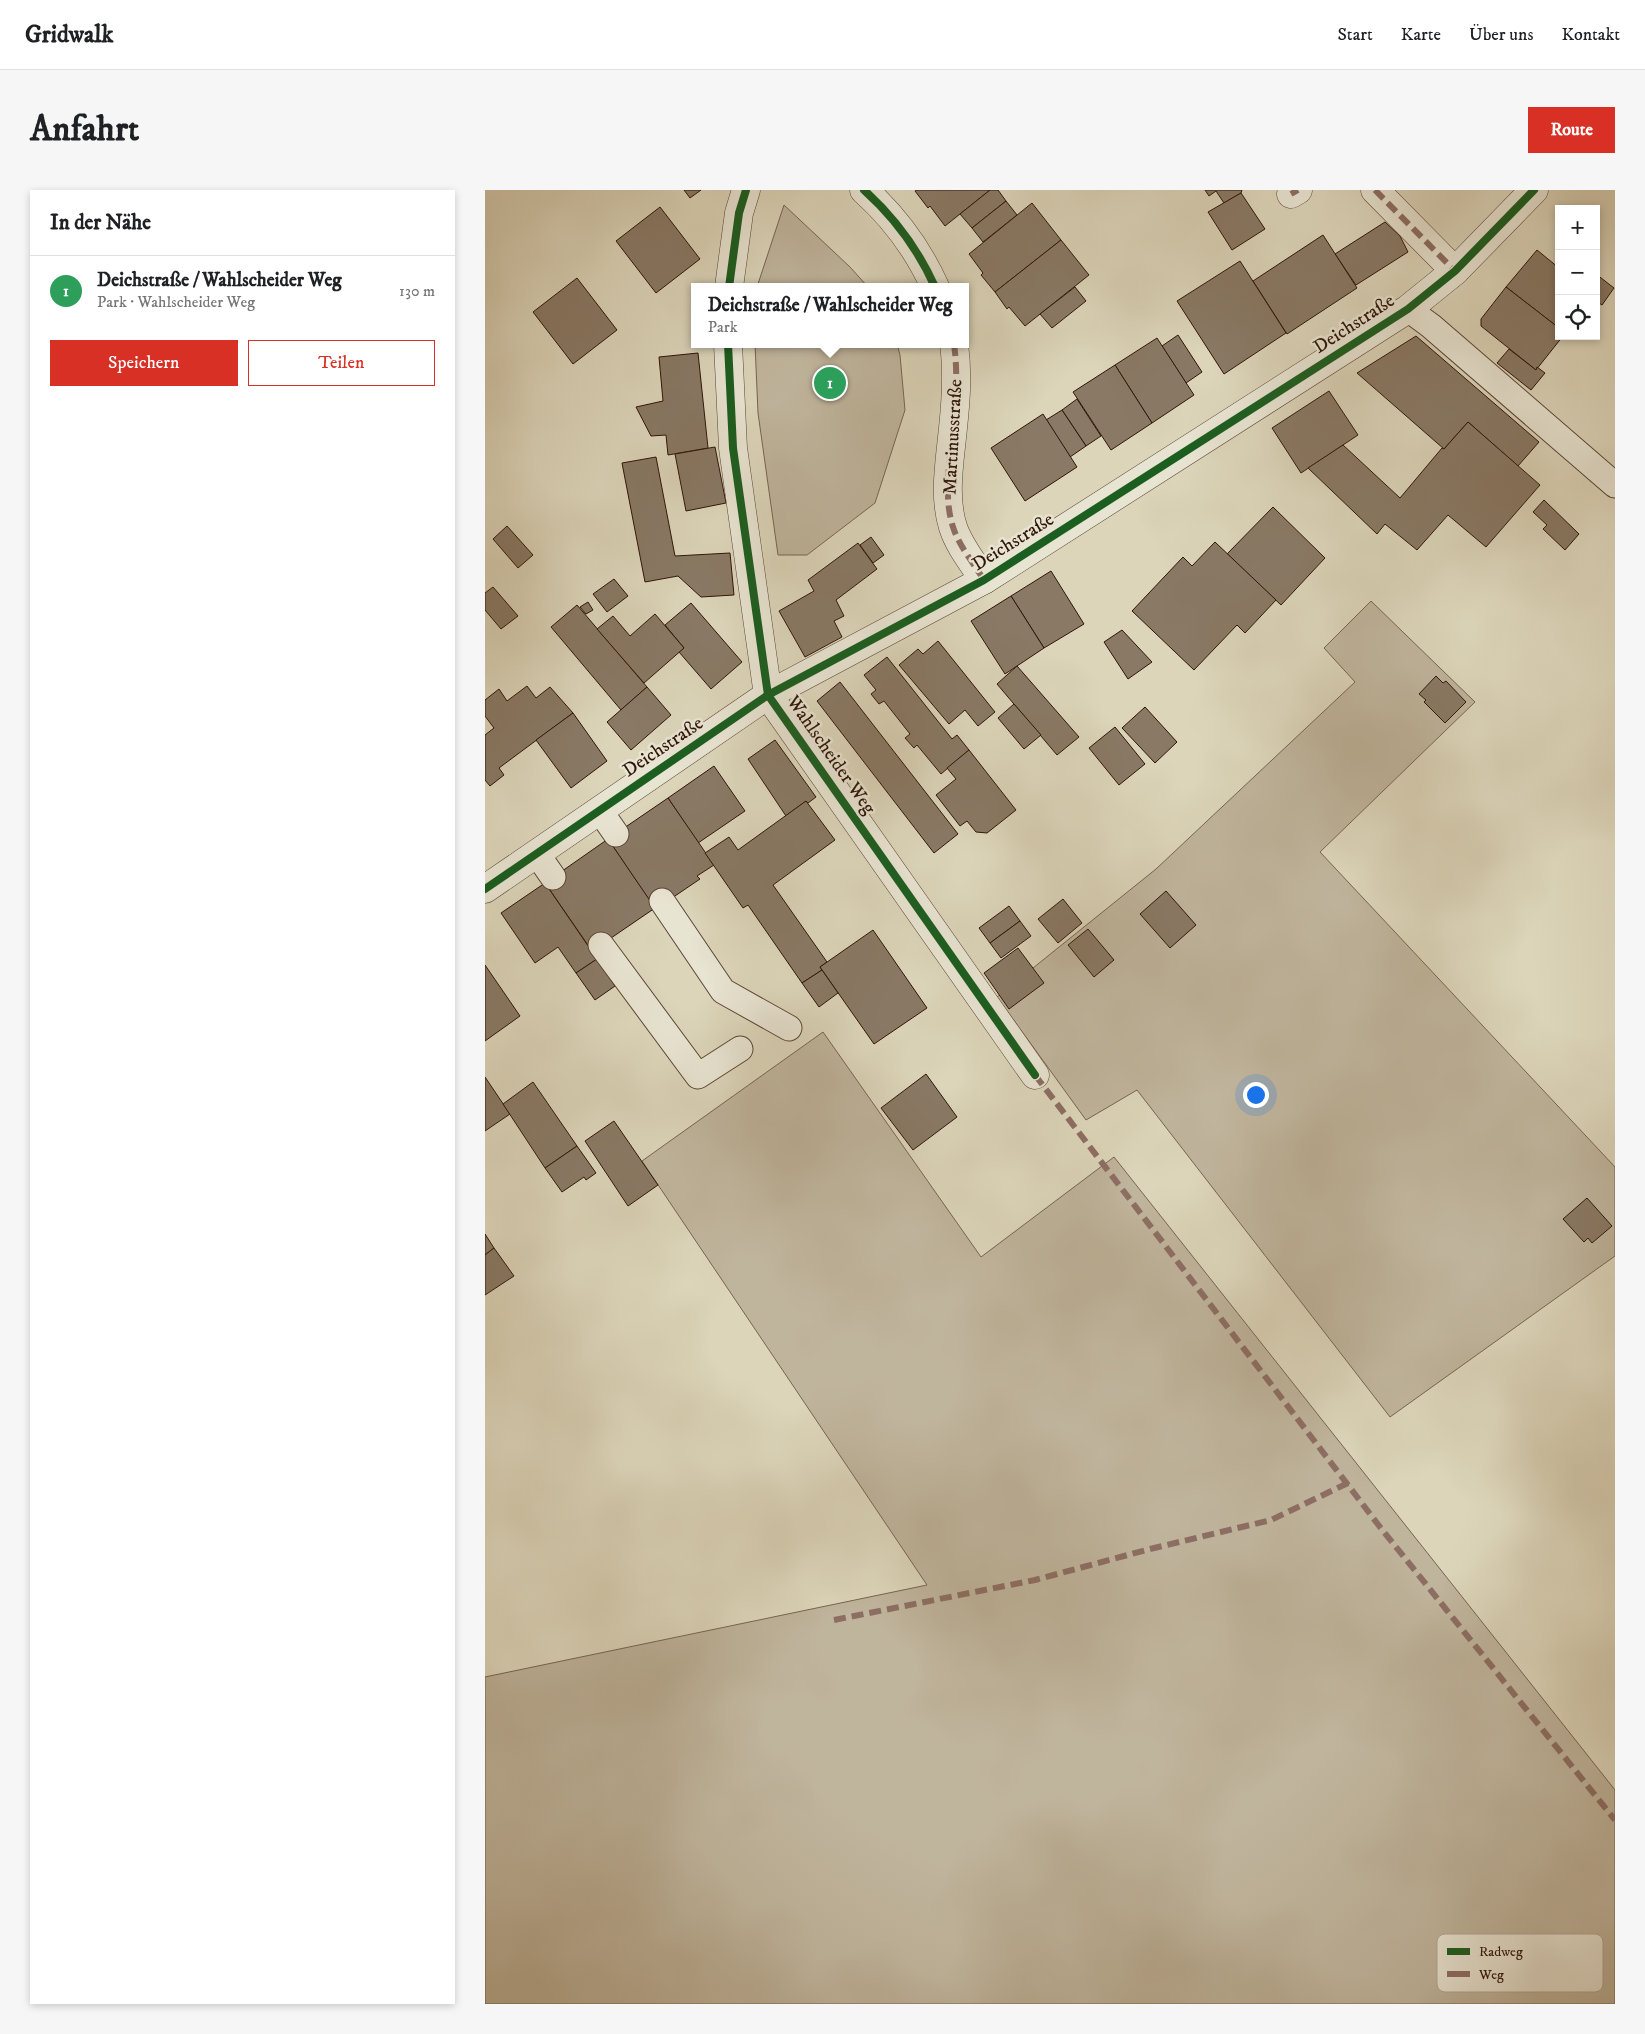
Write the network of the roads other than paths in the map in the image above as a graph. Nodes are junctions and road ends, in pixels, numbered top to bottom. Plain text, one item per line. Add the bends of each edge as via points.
1 (746, 190) edge
2 (864, 190) edge
3 (1375, 190) edge
4 (1535, 190) edge
5 (1455, 271) junction
6 (730, 283) edge
7 (933, 283) edge
8 (1409, 309) junction
9 (728, 348) edge
10 (955, 348) edge
11 (1615, 484) edge
12 (984, 580) junction
13 (768, 695) junction
14 (600, 810) junction
15 (616, 834) dead end
16 (537, 854) junction
17 (553, 877) dead end
18 (485, 889) edge
19 (661, 901) dead end
20 (601, 945) dead end
21 (789, 1028) dead end
22 (740, 1049) dead end
23 (1035, 1075) dead end

1 - 6 street via 739,213
2 - 7 street via 908,238
3 - 5 street
4 - 5 street, Deichstraße
5 - 8 street, Deichstraße
8 - 11 lane
8 - 12 street, Deichstraße
9 - 13 street, Wahlscheider Weg via 733,448
10 - 12 street, Martinusstraße via 956,396 949,508 953,528
12 - 13 street, Deichstraße
13 - 14 street, Deichstraße
13 - 23 street, Wahlscheider Weg
14 - 15 lane
14 - 16 street, Deichstraße
16 - 17 lane
16 - 18 street, Deichstraße
19 - 21 lane via 723,991
20 - 22 lane via 698,1076

